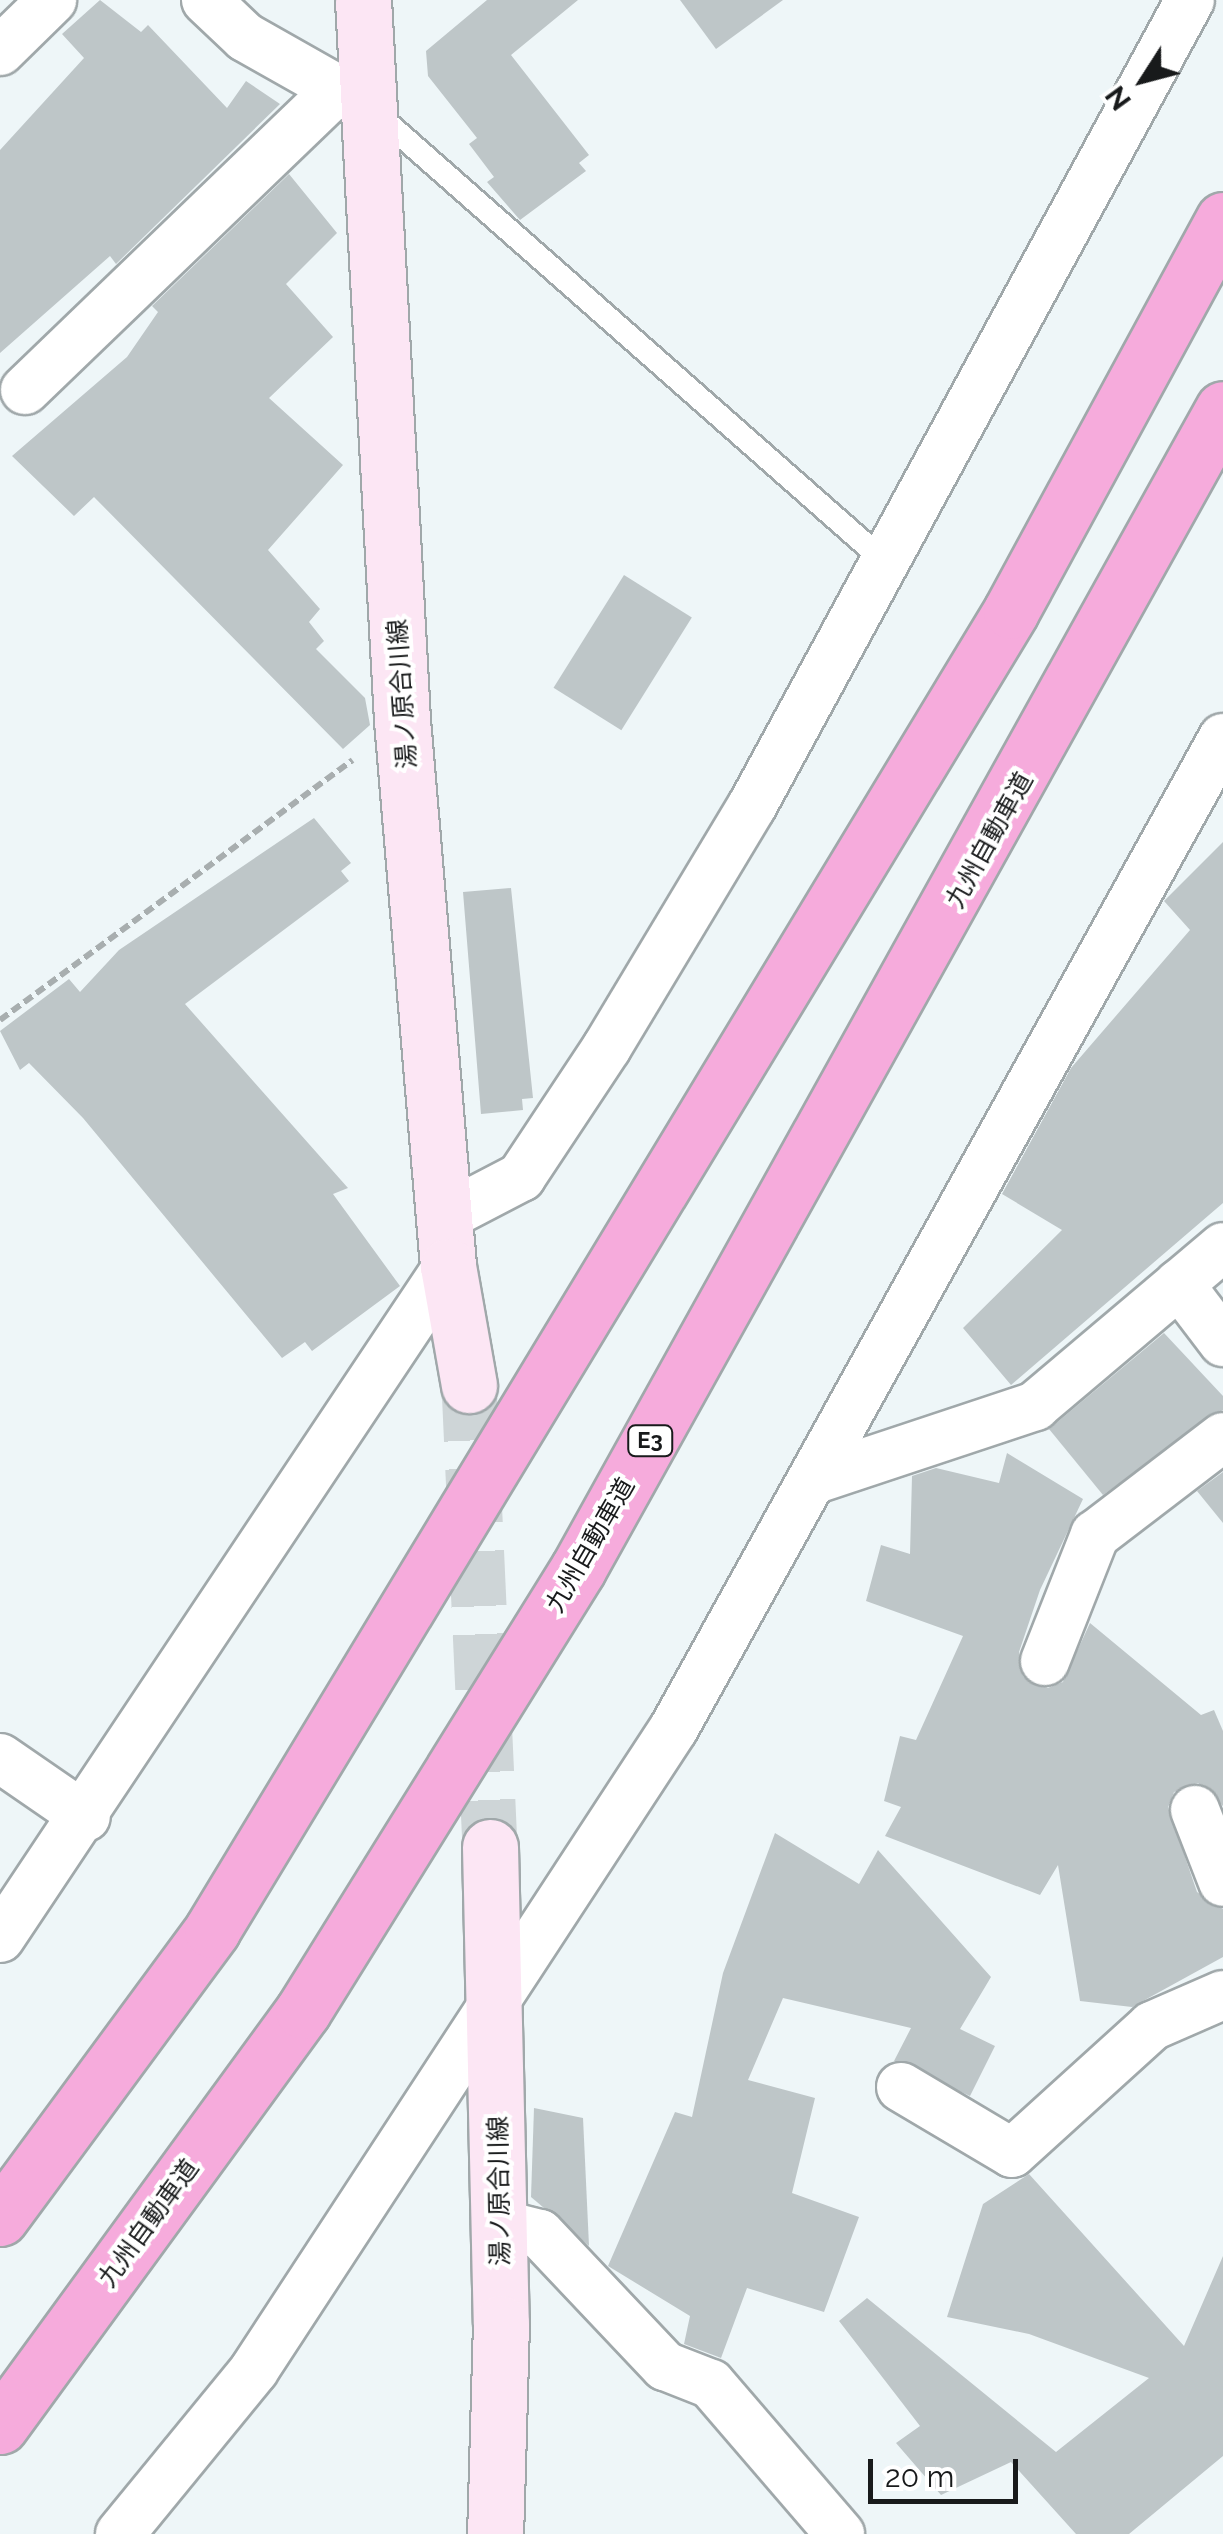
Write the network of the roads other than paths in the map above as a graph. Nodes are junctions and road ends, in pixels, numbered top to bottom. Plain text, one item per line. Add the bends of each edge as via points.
1 (52, 0) edge
2 (206, 0) edge
3 (362, 0) edge
4 (1190, 0) edge
5 (0, 51) edge
6 (352, 98) junction
7 (1223, 220) edge
8 (26, 390) dead end
9 (1223, 409) edge
10 (882, 559) junction
11 (1223, 738) edge
12 (447, 1241) junction
13 (1223, 1246) edge
14 (1179, 1284) junction
15 (1223, 1342) edge
16 (469, 1385) tunnel mouth
17 (1223, 1437) edge
18 (819, 1478) junction
19 (1045, 1662) dead end
20 (0, 1758) edge
21 (1196, 1810) dead end
22 (86, 1816) junction
23 (490, 1847) tunnel mouth
24 (1223, 1882) edge
25 (0, 1938) edge
26 (495, 1991) junction
27 (1223, 1995) edge
28 (901, 2088) dead end
29 (0, 2218) edge
30 (500, 2224) junction
31 (0, 2426) edge
32 (120, 2534) edge
33 (495, 2534) edge
34 (840, 2534) edge

1 - 5 street
2 - 6 street via 246,37
3 - 6 main road, 湯ノ原合川線
4 - 10 street
6 - 8 street
6 - 10 lane
6 - 12 main road, 湯ノ原合川線
7 - 29 highway via 1011,611 222,1913
9 - 31 highway, 九州自動車道 / E3 via 578,1569 303,2010
10 - 12 street via 752,806 522,1177
11 - 18 street
12 - 16 main road, 湯ノ原合川線
12 - 22 street
13 - 14 street
14 - 15 street
14 - 18 street via 1035,1406
17 - 19 street via 1095,1534
18 - 26 street via 674,1728
20 - 22 street
21 - 24 street
22 - 25 street
23 - 26 main road, 湯ノ原合川線
26 - 30 main road, 湯ノ原合川線
26 - 32 street via 254,2370
27 - 28 street via 1152,2026 1012,2153
30 - 33 main road, 湯ノ原合川線
30 - 34 street via 540,2234 666,2366 711,2384

